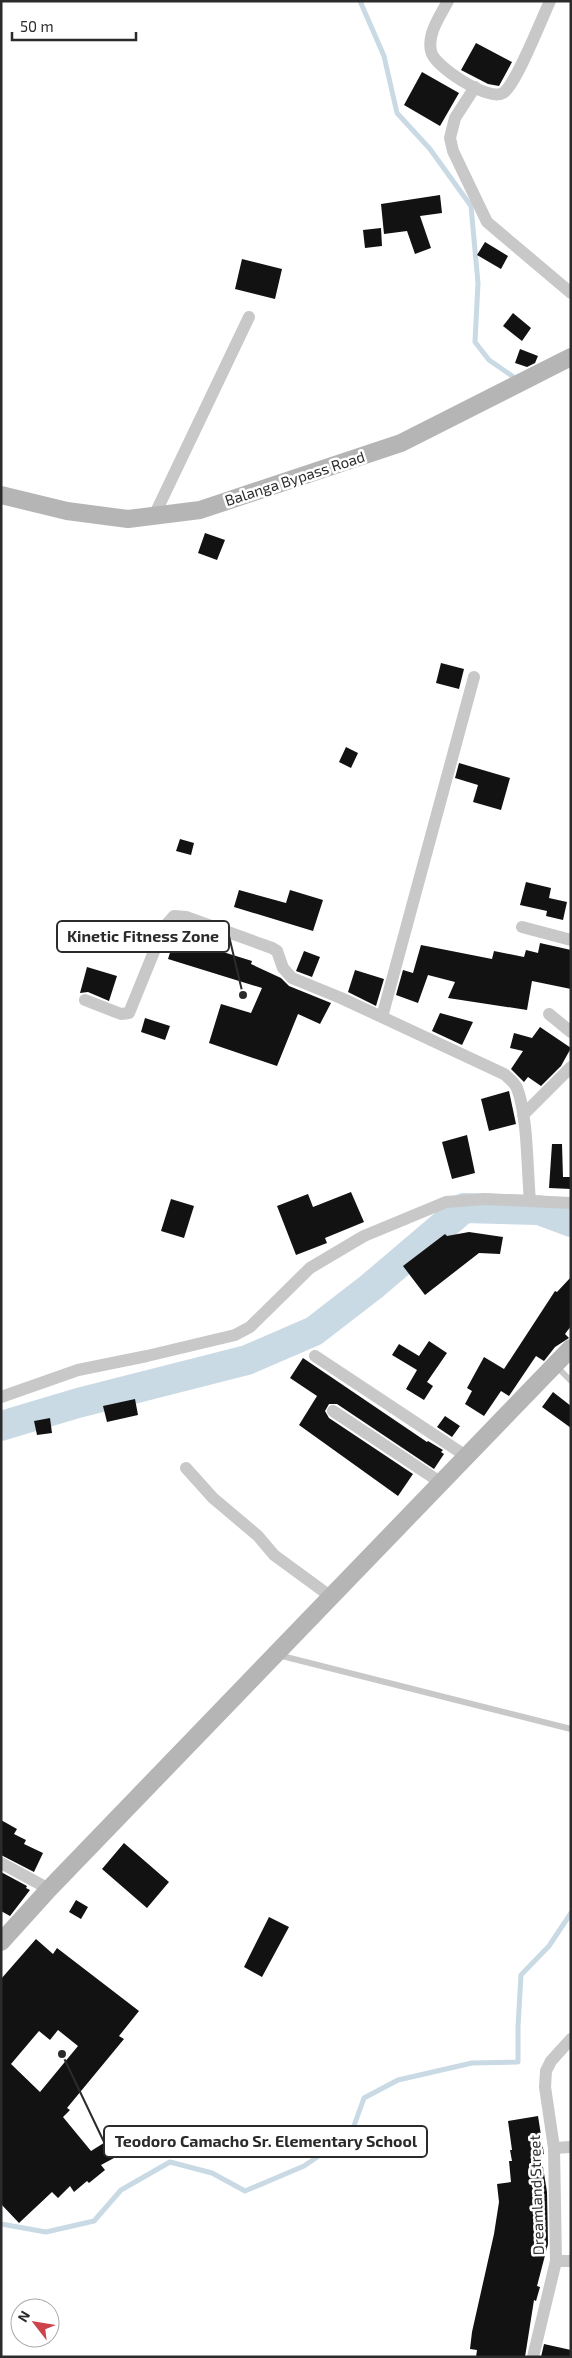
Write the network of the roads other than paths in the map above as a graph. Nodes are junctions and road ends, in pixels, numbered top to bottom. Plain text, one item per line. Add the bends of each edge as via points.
1 (448, 1) edge
2 (550, 1) edge
3 (475, 87) junction
4 (571, 293) edge
5 (249, 317) dead end
6 (571, 357) edge
7 (1, 494) edge
8 (154, 516) junction
9 (474, 677) dead end
10 (522, 927) dead end
11 (571, 940) edge
12 (84, 1000) dead end
13 (549, 1014) dead end
14 (382, 1017) junction
15 (571, 1032) edge
16 (571, 1067) edge
17 (523, 1115) junction
18 (530, 1201) junction
19 (571, 1202) edge
20 (571, 1348) edge
21 (315, 1356) dead end
22 (554, 1364) junction
23 (571, 1381) edge
24 (1, 1397) edge
25 (333, 1411) dead end
26 (466, 1456) junction
27 (186, 1468) dead end
28 (440, 1482) junction
29 (330, 1596) junction
30 (274, 1654) junction
31 (571, 1729) edge
32 (1, 1863) edge
33 (49, 1889) junction
34 (1, 1942) edge
35 (571, 2039) edge
36 (571, 2147) edge
37 (554, 2148) junction
38 (556, 2261) junction
39 (571, 2261) edge
40 (533, 2357) edge

1 - 3 street via 430,38 431,53 440,66
2 - 3 street via 504,93 497,95
3 - 4 street via 455,118 450,138 454,152 487,222
5 - 8 street
6 - 8 street, Balanga Bypass Road via 401,444 200,510
7 - 8 street, Balanga Bypass Road via 76,512 128,519
9 - 14 street
10 - 11 street
12 - 14 street via 121,1014 129,1013 164,926 174,916 186,917 272,948 292,978
13 - 15 street
14 - 17 street via 504,1074 517,1088
16 - 17 street
17 - 18 street
18 - 19 street
18 - 24 street via 446,1202 364,1236 310,1268 250,1327 235,1335 78,1370
20 - 22 street
21 - 26 street
22 - 23 lane
22 - 26 street
25 - 28 street
26 - 28 street
27 - 29 street via 213,1498 258,1536 274,1556
28 - 29 street
29 - 30 street
30 - 31 lane
30 - 33 street
32 - 33 street
33 - 34 street
35 - 37 street, Dreamland Street via 551,2061 546,2072 545,2087
36 - 37 street
37 - 38 street, Dreamland Street
38 - 39 street
38 - 40 street, Dreamland Street

